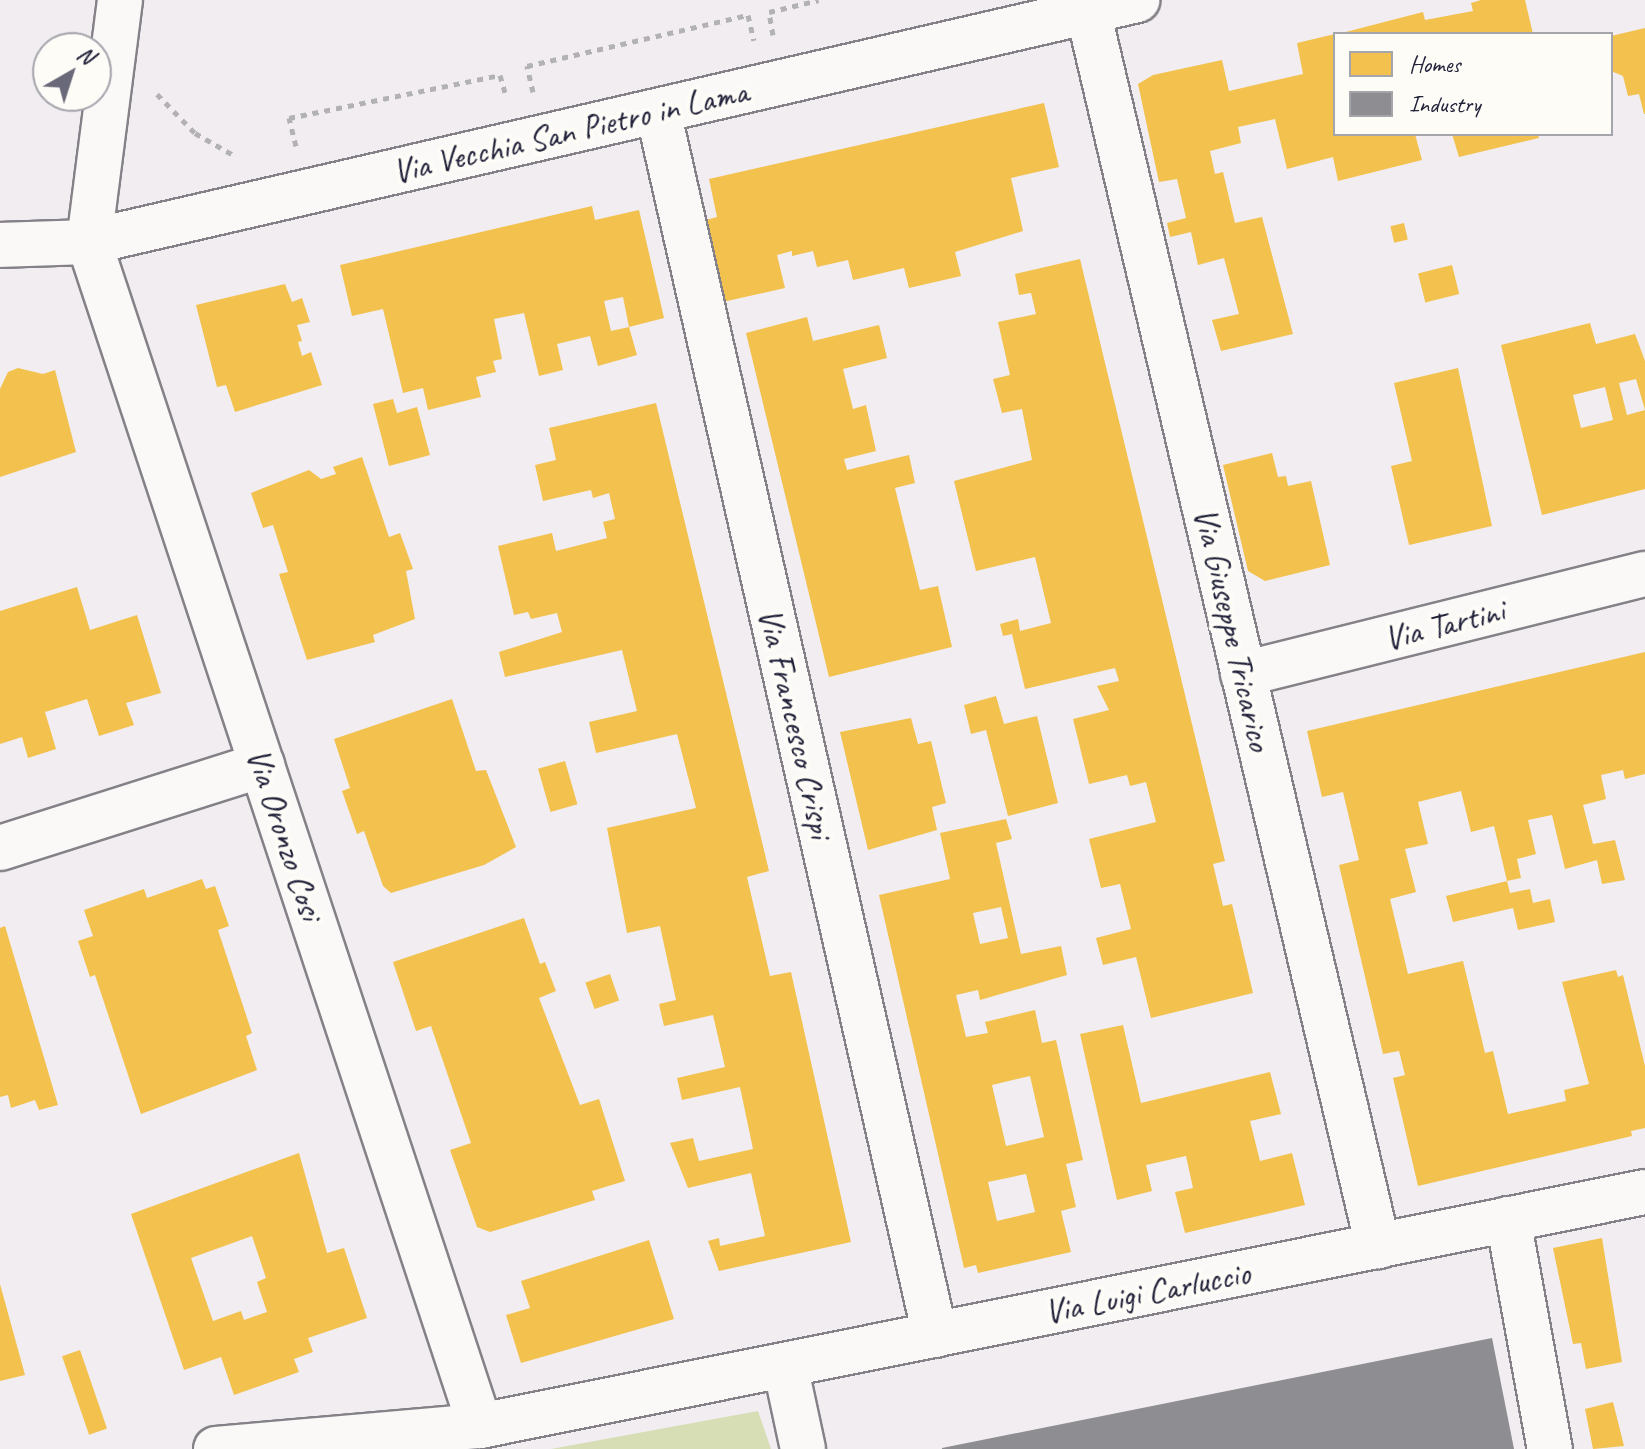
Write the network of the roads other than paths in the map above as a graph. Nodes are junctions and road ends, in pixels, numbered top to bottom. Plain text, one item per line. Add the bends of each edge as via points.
1 (120, 0) edge
2 (1137, 0) edge
3 (1088, 11) junction
4 (658, 111) junction
5 (89, 242) junction
6 (0, 245) edge
7 (1645, 574) edge
8 (1243, 674) junction
9 (262, 765) junction
10 (0, 848) edge
11 (1645, 1192) edge
12 (1508, 1219) junction
13 (1378, 1246) junction
14 (935, 1335) junction
15 (785, 1365) junction
16 (480, 1426) junction
17 (422, 1439) edge
18 (216, 1449) edge
19 (803, 1449) edge
20 (1550, 1449) edge

1 - 5 street
2 - 3 street, Via Vecchia San Pietro in Lama
3 - 4 street, Via Vecchia San Pietro in Lama
3 - 8 street, Via Giuseppe Tricarico
4 - 5 street, Via Vecchia San Pietro in Lama
4 - 14 street, Via Francesco Crispi
5 - 6 street, Via Vecchia San Pietro in Lama
5 - 9 street, Via Oronzo Cosi
7 - 8 street, Via Tartini
8 - 13 street, Via Giuseppe Tricarico
9 - 10 street
9 - 16 street, Via Oronzo Cosi
11 - 12 street, Via Luigi Carluccio
12 - 13 street, Via Luigi Carluccio
12 - 20 street
13 - 14 street, Via Luigi Carluccio
14 - 15 street, Via Luigi Carluccio
15 - 16 street, Via Luigi Carluccio
15 - 19 street
16 - 17 street, Via Luigi Carluccio
17 - 18 street, Via Luigi Carluccio

